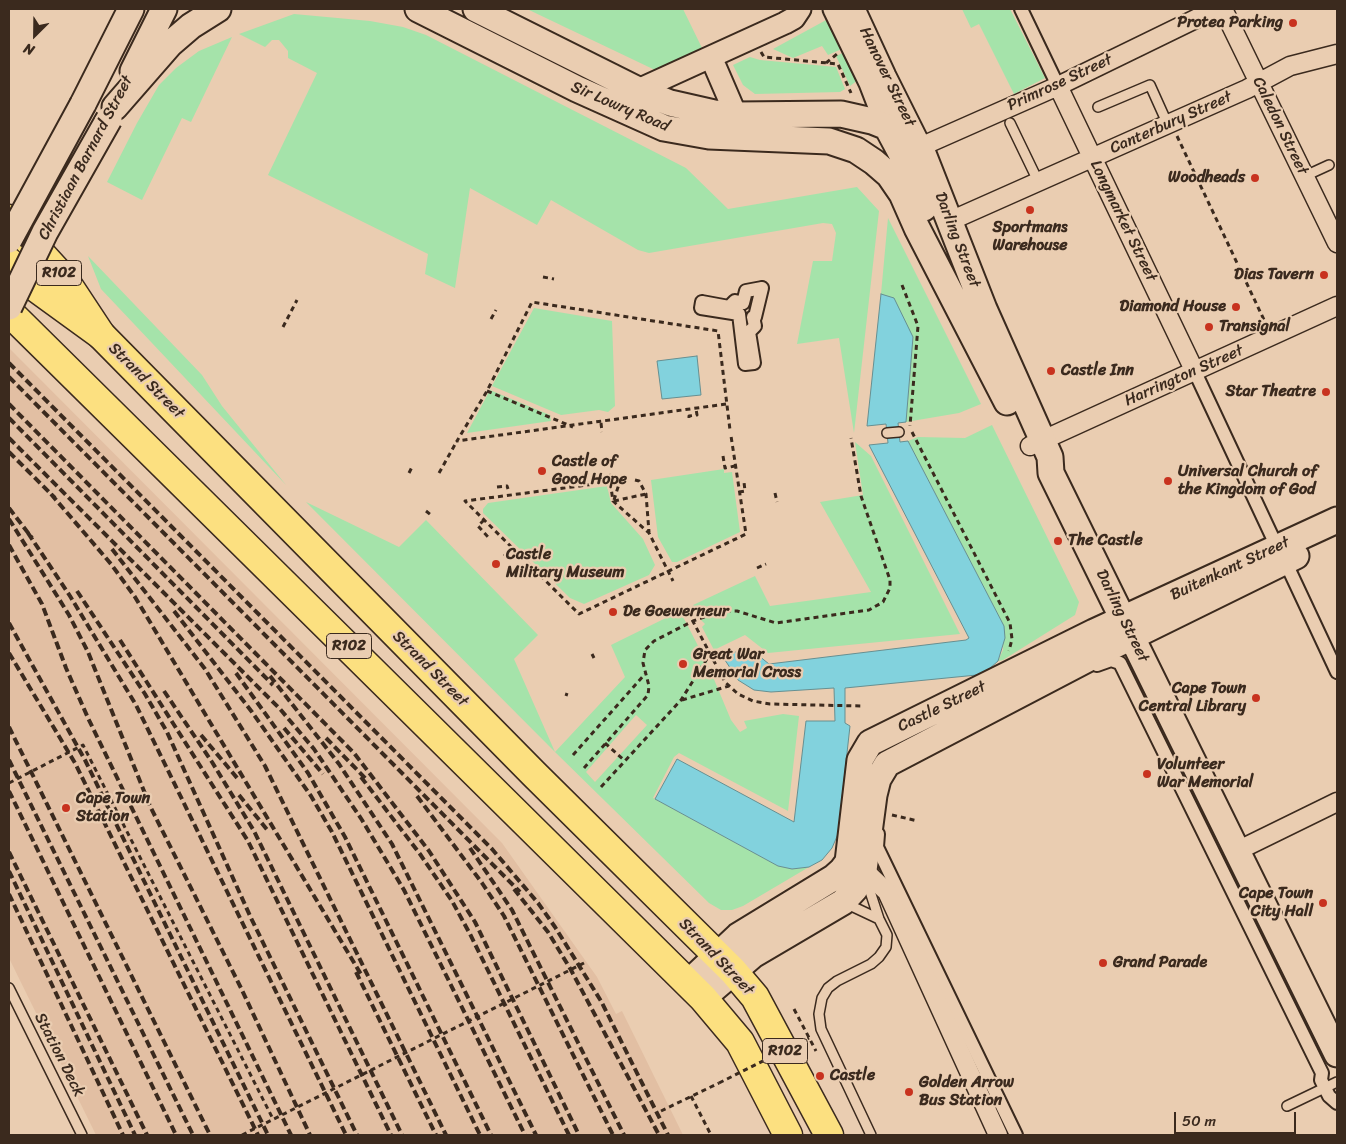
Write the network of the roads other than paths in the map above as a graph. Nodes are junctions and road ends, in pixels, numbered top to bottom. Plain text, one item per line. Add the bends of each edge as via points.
1 (132, 9) edge
2 (164, 9) edge
3 (218, 9) edge
4 (402, 9) edge
5 (476, 9) edge
6 (800, 9) edge
7 (834, 9) edge
8 (854, 9) edge
9 (1021, 9) edge
10 (1216, 9) edge
11 (1223, 9) edge
12 (434, 12) edge
13 (1337, 54) edge
14 (712, 57) junction
15 (1258, 82) junction
16 (1058, 86) junction
17 (638, 90) junction
18 (1098, 107) dead end
19 (626, 112) junction
20 (112, 113) junction
21 (1010, 123) dead end
22 (1170, 124) junction
23 (739, 126) junction
24 (887, 127) junction
25 (911, 150) junction
26 (1093, 158) junction
27 (1329, 165) dead end
28 (1305, 176) junction
29 (1038, 181) junction
30 (9, 219) edge
31 (950, 221) junction
32 (917, 228) joint
33 (9, 240) edge
34 (1337, 243) edge
35 (9, 262) edge
36 (1337, 306) edge
37 (9, 307) edge
38 (701, 308) joint
39 (9, 312) edge
40 (964, 316) junction
41 (101, 335) junction
42 (1195, 372) junction
43 (899, 432) dead end
44 (887, 434) dead end
45 (1036, 443) junction
46 (1337, 520) edge
47 (1337, 537) edge
48 (1281, 554) junction
49 (1128, 628) junction
50 (1337, 672) edge
51 (1337, 802) edge
52 (1237, 851) junction
53 (856, 866) junction
54 (843, 902) junction
55 (879, 919) junction
56 (725, 963) junction
57 (9, 988) edge
58 (695, 990) junction
59 (1337, 1054) edge
60 (1337, 1082) edge
61 (1325, 1088) junction
62 (1337, 1103) edge
63 (1287, 1106) dead end
64 (82, 1135) edge
65 (788, 1135) edge
66 (829, 1135) edge
67 (871, 1135) edge
68 (998, 1135) edge
69 (1016, 1135) edge

1 - 33 main road, Christiaan Barnard Street, bridge
2 - 20 main road, Christiaan Barnard Street
3 - 20 main road via 170,44
4 - 12 main road, Sir Lowry Road
5 - 17 main road, Sir Lowry Road
6 - 14 street via 785,23
7 - 24 street, Hanover Street via 870,83
8 - 25 street, Hanover Street via 885,76
9 - 16 street
10 - 16 street, Primrose Street
11 - 15 street, Caledon Street
12 - 19 main road, Sir Lowry Road
13 - 15 street, Canterbury Street via 1290,66
14 - 17 street
14 - 23 street
15 - 22 street, Canterbury Street
15 - 28 street, Caledon Street
16 - 25 street, Primrose Street
16 - 26 street, Longmarket Street
17 - 19 street
17 - 23 main road, Sir Lowry Road
18 - 22 lane via 1150,85
19 - 23 main road, Sir Lowry Road via 664,128 686,133
20 - 37 main road, Christiaan Barnard Street, bridge via 45,232
21 - 29 lane
22 - 26 street, Canterbury Street
23 - 24 main road, Sir Lowry Road via 841,114 872,120
23 - 32 main road, Sir Lowry Road via 829,141 856,150 889,175 902,194
24 - 25 main road
25 - 31 main road, Darling Street
25 - 40 main road
26 - 29 street, Canterbury Street
26 - 42 street, Longmarket Street
27 - 28 lane
28 - 34 street, Caledon Street
29 - 31 street, Canterbury Street
30 - 41 main road, Strand Street / R102 via 64,279
31 - 45 main road, Darling Street
32 - 40 main road, Darling Street
35 - 41 main road via 28,282
36 - 42 street, Harrington Street
38 - 38 street via 738,314 745,364 754,363 749,332 755,326 753,317 756,317 762,288 746,291 744,302 735,301 729,307 702,302
39 - 58 main road, R102
40 - 45 main road, Darling Street
41 - 56 main road, Strand Street / R102
42 - 45 street, Harrington Street
42 - 48 street, Longmarket Street
43 - 44 lane
45 - 49 main road, Darling Street via 1050,457 1051,473
46 - 48 main road, Buitenkant Street
47 - 48 main road, Buitenkant Street
48 - 49 main road, Buitenkant Street
48 - 50 street, Longmarket Street
49 - 52 main road, Darling Street
49 - 53 main road, Castle Street via 870,743 859,765
51 - 52 street
52 - 59 main road, Darling Street
53 - 54 main road, Castle Street via 855,889
53 - 55 lane
53 - 56 main road, Castle Street via 738,936
53 - 68 street via 887,892
54 - 55 lane
54 - 56 main road, Castle Street via 753,955
55 - 67 lane via 887,935 886,947 872,964 828,988 819,1014 821,1029
56 - 58 main road, Castle Street
56 - 66 main road, Strand Street / R102 via 755,997
57 - 64 lane, Station Deck
58 - 65 main road, R102 via 740,1042
60 - 61 lane
61 - 62 street
61 - 63 lane
61 - 69 street via 1322,1073 1120,663 1111,660 994,714 992,722 977,729 971,726 942,739 940,747 925,754 919,750 894,762 884,775 877,847

